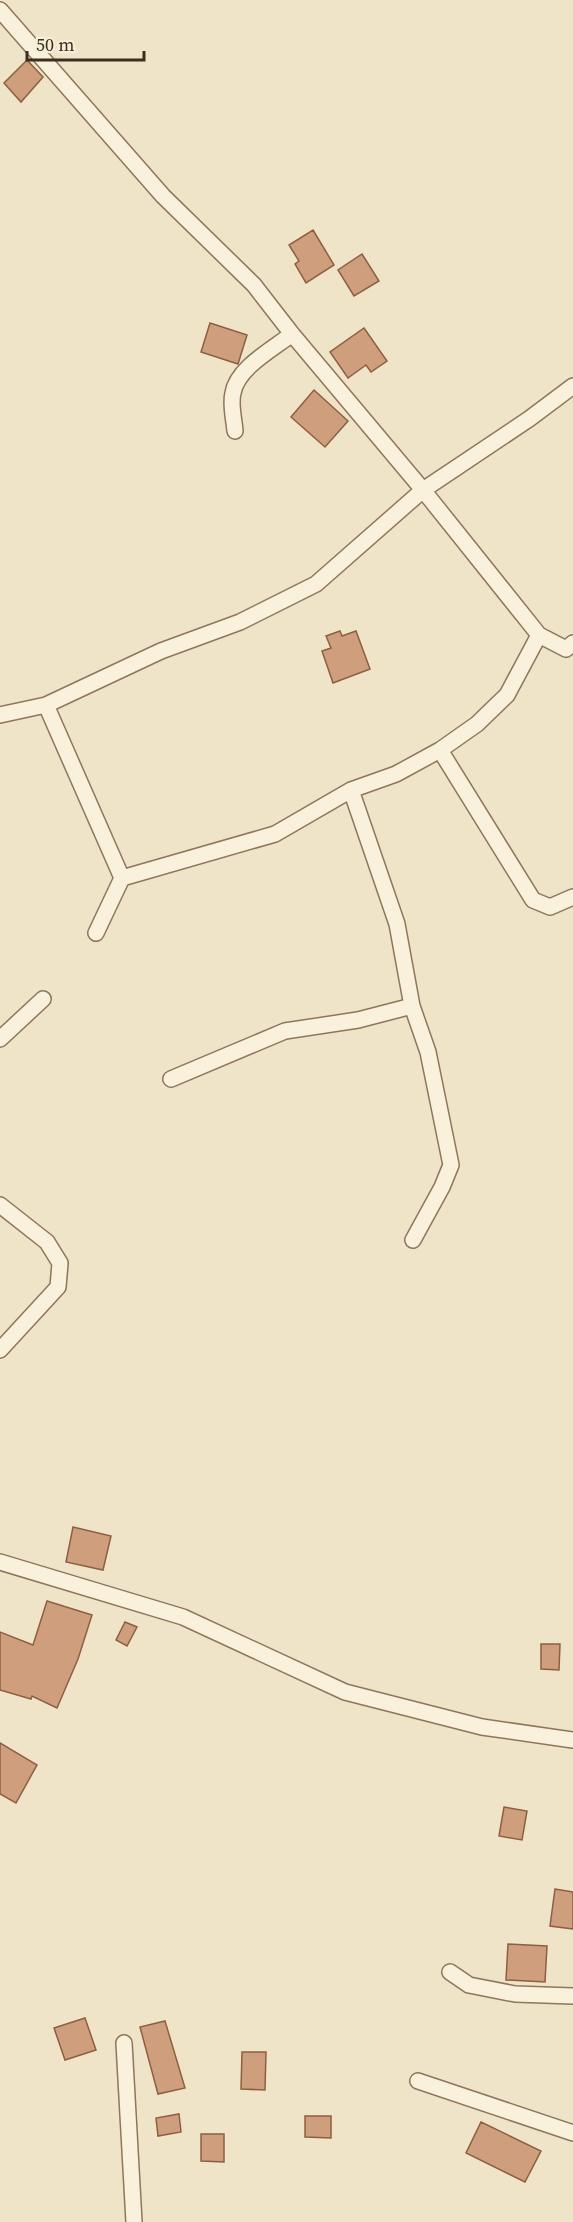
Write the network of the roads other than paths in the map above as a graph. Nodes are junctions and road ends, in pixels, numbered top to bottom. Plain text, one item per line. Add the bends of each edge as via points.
1 (0, 10) edge
2 (292, 334) junction
3 (573, 386) edge
4 (235, 430) dead end
5 (423, 490) junction
6 (539, 635) junction
7 (571, 650) edge
8 (46, 705) junction
9 (0, 715) edge
10 (440, 750) junction
11 (351, 790) junction
12 (122, 878) junction
13 (573, 897) edge
14 (96, 933) dead end
15 (43, 999) dead end
16 (412, 1006) junction
17 (0, 1039) edge
18 (171, 1079) dead end
19 (0, 1205) edge
20 (413, 1240) dead end
21 (0, 1350) edge
22 (0, 1562) edge
23 (573, 1740) edge
24 (450, 1972) dead end
25 (573, 1996) edge
26 (124, 2043) dead end
27 (418, 2081) dead end
28 (573, 2133) edge
29 (134, 2222) edge

1 - 2 street via 163,196 254,285
2 - 4 street via 236,382 232,394
2 - 5 street
3 - 5 street
5 - 6 street
5 - 8 street via 316,584 240,622 161,651
6 - 7 street
6 - 10 street via 507,695 477,724
8 - 9 street
8 - 12 street
10 - 11 street via 396,774
10 - 13 street via 533,900 550,907
11 - 12 street via 275,834
11 - 16 street via 397,924
12 - 14 street
15 - 17 street
16 - 18 street via 358,1020 285,1031
16 - 20 street via 428,1052 451,1165
19 - 21 street via 47,1242 60,1263 58,1287
22 - 23 street via 183,1617 345,1692 482,1727
24 - 25 street via 470,1986 514,1994
26 - 29 street
27 - 28 street

